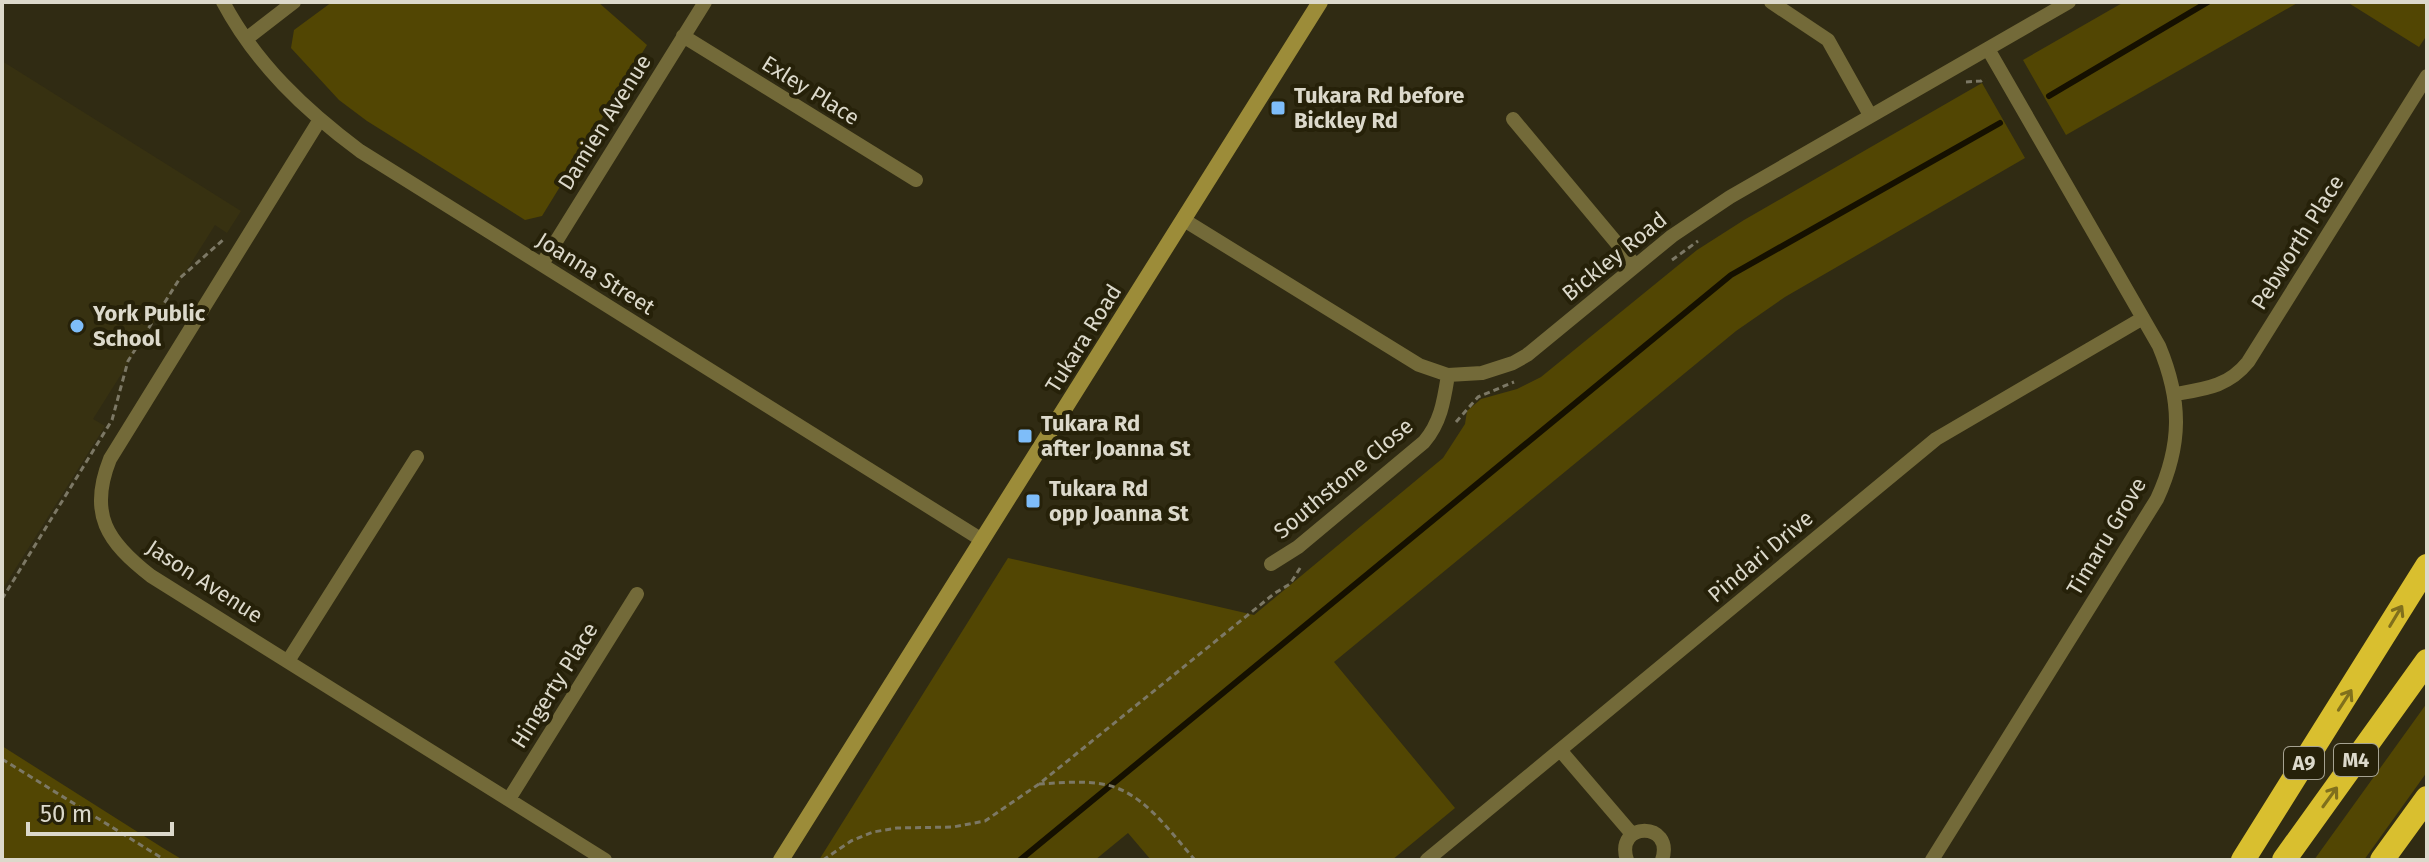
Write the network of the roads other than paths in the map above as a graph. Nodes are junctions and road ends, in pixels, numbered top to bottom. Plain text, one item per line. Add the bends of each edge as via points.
1 (223, 2) edge
2 (294, 2) edge
3 (705, 2) edge
4 (1320, 2) edge
5 (1771, 2) edge
6 (2069, 2) edge
7 (683, 36) junction
8 (246, 39) junction
9 (1988, 49) junction
10 (2427, 76) edge
11 (1870, 115) junction
12 (1513, 119) dead end
13 (319, 121) junction
14 (916, 180) dead end
15 (1184, 220) junction
16 (542, 264) junction
17 (1635, 265) junction
18 (2143, 318) junction
19 (1448, 375) junction
20 (2175, 394) junction
21 (417, 457) dead end
22 (982, 540) junction
23 (1271, 564) dead end
24 (2427, 566) edge
25 (637, 594) dead end
26 (288, 661) junction
27 (2427, 661) edge
28 (1560, 750) junction
29 (2427, 798) edge
30 (509, 799) junction
31 (1632, 834) junction
32 (605, 860) edge
33 (781, 860) edge
34 (1427, 860) edge
35 (1627, 860) edge
36 (1662, 860) edge
37 (1932, 860) edge
38 (2243, 860) edge
39 (2284, 860) edge
40 (2382, 860) edge

1 - 8 street, Joanna Street
2 - 8 street
3 - 7 street, Damien Avenue
4 - 15 street, Tukara Road
5 - 11 street via 1828,40
6 - 9 street, Bickley Road
7 - 14 street, Exley Place
7 - 16 street, Damien Avenue
8 - 13 street, Joanna Street
9 - 11 street, Bickley Road
9 - 18 street, Timaru Grove
10 - 20 street, Pebworth Place via 2248,362 2216,387
11 - 17 street, Bickley Road via 1730,197
12 - 17 street
13 - 16 street, Joanna Street
13 - 26 street, Jason Avenue via 110,459 101,482 106,527 130,559
15 - 19 street, Bickley Road via 1406,358
15 - 22 street, Tukara Road
16 - 22 street, Joanna Street
17 - 19 street, Bickley Road via 1527,355 1498,369
18 - 20 street, Timaru Grove
18 - 28 street, Pindari Drive via 1936,439
19 - 23 street, Southstone Close via 1441,412 1424,442
20 - 37 street, Timaru Grove via 2174,452 2157,499
21 - 26 street
22 - 33 street, Tukara Road
38 -> 24 highway, A9
25 - 30 street, Hingerty Place
26 - 30 street, Jason Avenue
39 -> 27 highway, M4
28 - 31 street
28 - 34 street, Pindari Drive
29 - 40 highway
30 - 32 street, Jason Avenue
31 - 35 street via 1625,845
31 - 36 street via 1645,830 1657,835 1664,846

